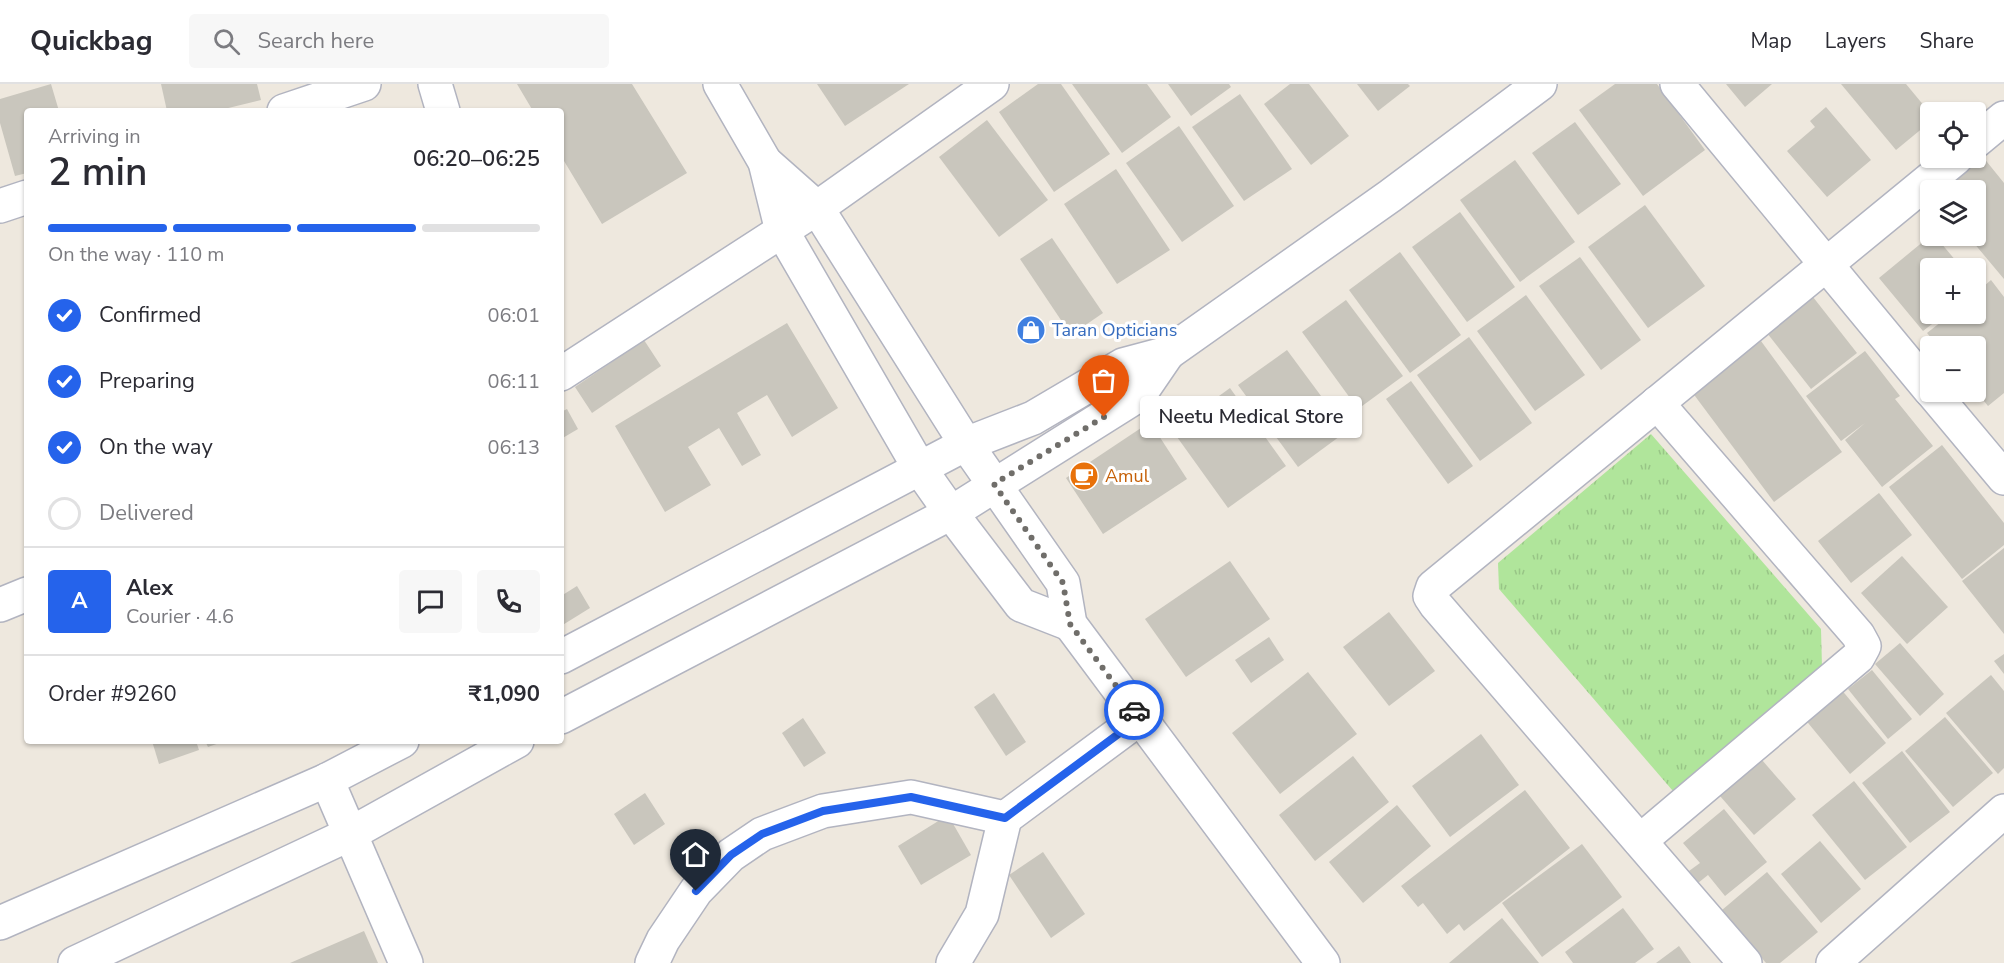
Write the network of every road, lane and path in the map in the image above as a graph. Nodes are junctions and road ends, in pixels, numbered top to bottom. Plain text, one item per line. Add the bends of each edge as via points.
1 (364, 84) edge
2 (435, 84) edge
3 (720, 84) edge
4 (992, 84) edge
5 (1540, 84) edge
6 (1677, 84) edge
7 (293, 108) edge
8 (442, 108) edge
9 (765, 162) junction
10 (1944, 168) edge
11 (24, 198) edge
12 (0, 206) edge
13 (817, 208) junction
14 (782, 231) junction
15 (1826, 264) junction
16 (1168, 353) junction
17 (564, 372) edge
18 (1920, 378) edge
19 (1940, 402) edge
20 (1658, 403) junction
21 (966, 444) junction
22 (920, 469) junction
23 (2004, 478) edge
24 (994, 484) junction
25 (951, 513) junction
26 (24, 595) edge
27 (0, 604) edge
28 (1070, 624) junction
29 (564, 655) edge
30 (564, 715) edge
31 (1140, 718) junction
32 (396, 744) edge
33 (512, 744) edge
34 (327, 780) junction
35 (2004, 811) edge
36 (1005, 818) junction
37 (350, 834) junction
38 (1640, 841) junction
39 (0, 923) edge
40 (75, 963) edge
41 (406, 963) edge
42 (652, 963) edge
43 (953, 963) edge
44 (1323, 963) edge
45 (1745, 963) edge
46 (1833, 963) edge

1 - 7 street
2 - 8 street
3 - 9 street
4 - 13 street
5 - 16 street
6 - 15 street
9 - 13 street
9 - 14 street
10 - 15 street
11 - 12 street
13 - 14 street
13 - 21 street
14 - 17 street
14 - 22 street
15 - 18 street
15 - 20 street
16 - 21 street via 1123,365 1033,418
16 - 24 street via 1140,394
19 - 23 street
20 - 38 street via 1864,646 1858,657
20 - 38 street via 1433,587 1430,596
21 - 22 street
21 - 24 street
22 - 25 street
22 - 29 street
24 - 25 street
24 - 28 street via 1063,583
25 - 28 street via 1022,605
25 - 30 street
26 - 27 street
28 - 31 street
31 - 36 street
31 - 44 street
32 - 34 street
33 - 37 street
34 - 37 street
34 - 39 street
35 - 46 street
36 - 42 street via 911,797 823,811 762,834 731,855 696,891
36 - 43 street via 982,914
37 - 40 street
37 - 41 street
38 - 45 street

